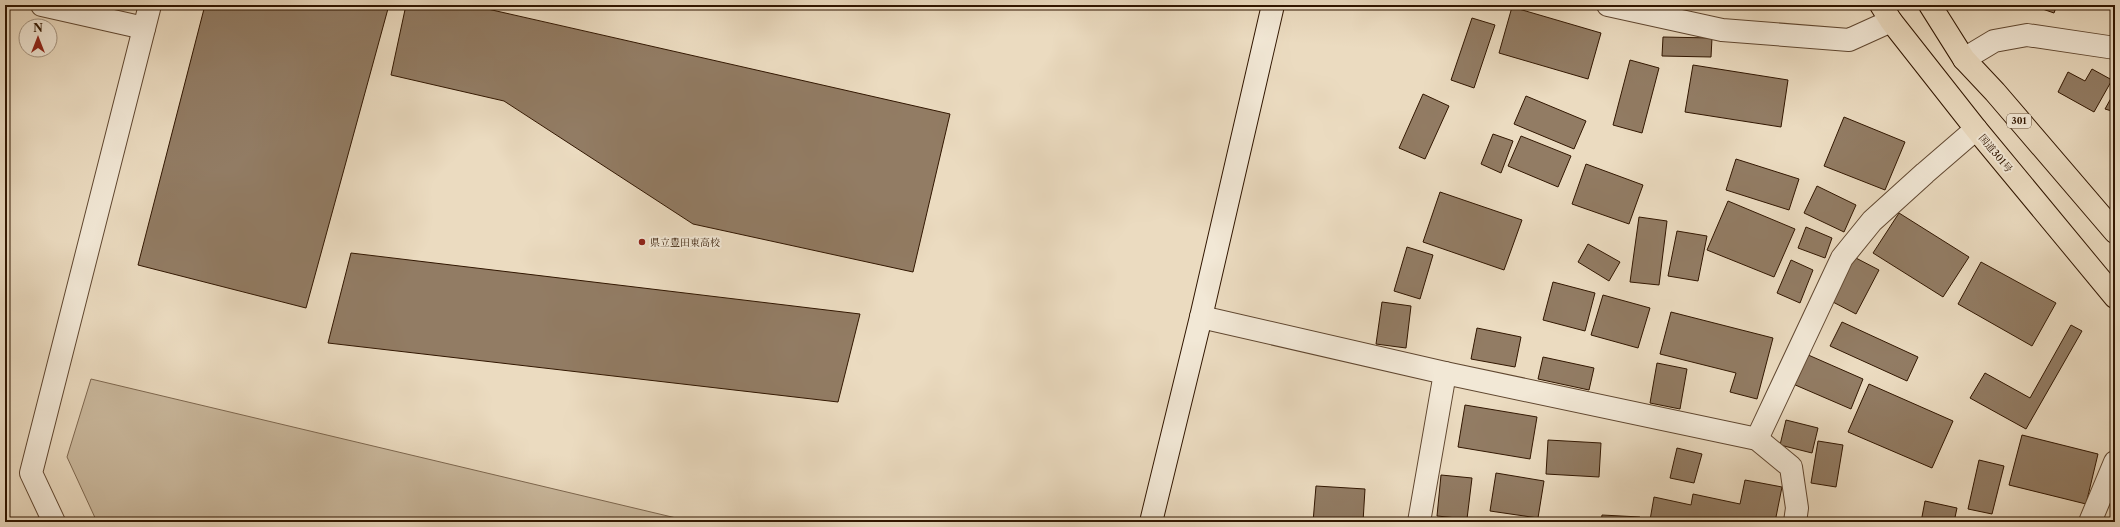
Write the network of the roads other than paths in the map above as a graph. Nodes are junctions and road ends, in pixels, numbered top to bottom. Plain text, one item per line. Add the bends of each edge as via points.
1 (42, 5) edge
2 (150, 5) edge
3 (1273, 5) edge
4 (1608, 5) edge
5 (1930, 5) edge
6 (1886, 13) edge
7 (144, 28) junction
8 (2115, 48) edge
9 (1964, 59) junction
10 (1976, 129) junction
11 (2115, 232) edge
12 (2115, 297) edge
13 (1201, 317) junction
14 (1446, 373) junction
15 (1757, 439) junction
16 (2115, 462) edge
17 (54, 522) edge
18 (1152, 522) edge
19 (1419, 522) edge
20 (1795, 522) edge
21 (2090, 522) edge

1 - 7 street
2 - 7 street
3 - 13 street
4 - 6 street via 1722,30 1849,40
5 - 9 highway, 301
6 - 10 highway, 国道301号
7 - 17 street via 31,473
8 - 9 street via 2027,36 1994,41
9 - 11 highway, 301
10 - 12 highway, 国道301号
10 - 15 street via 1924,172 1872,221 1842,258
13 - 14 street
13 - 18 street
14 - 15 street
14 - 19 street
15 - 20 street via 1791,467 1797,508
16 - 21 street

